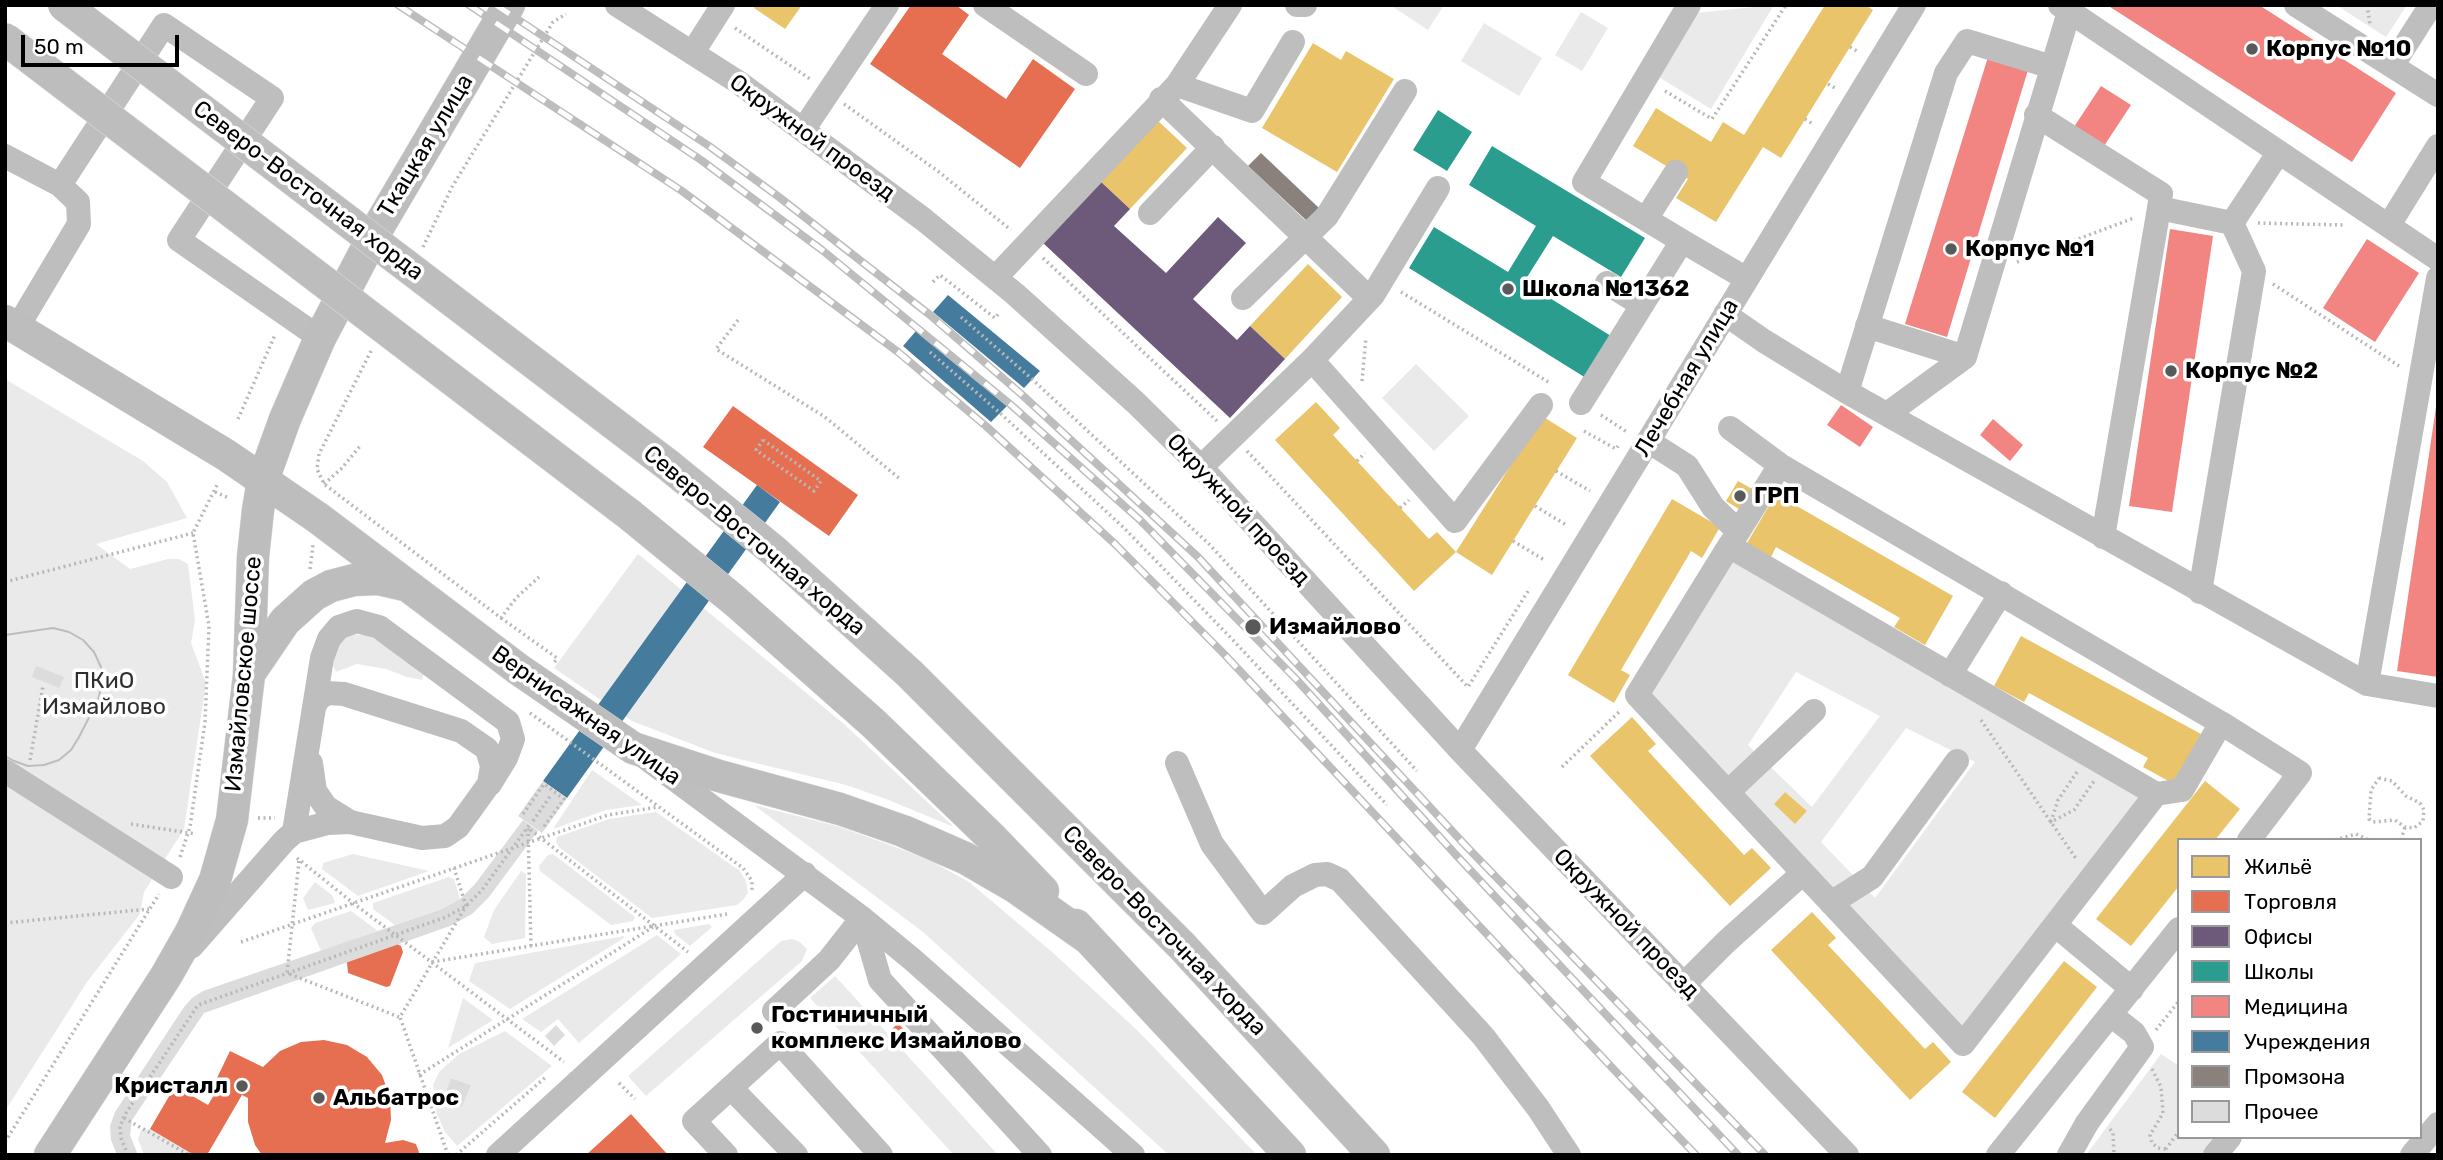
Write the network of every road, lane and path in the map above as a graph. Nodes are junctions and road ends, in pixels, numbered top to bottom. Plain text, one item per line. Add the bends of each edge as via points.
1 (64, 5) edge
2 (509, 5) edge
3 (617, 5) edge
4 (887, 5) edge
5 (985, 5) edge
6 (1230, 5) edge
7 (1297, 5) edge
8 (1305, 5) edge
9 (1689, 5) edge
10 (1786, 5) edge
11 (1914, 5) edge
12 (2296, 5) edge
13 (2431, 5) edge
14 (2064, 8) edge
15 (720, 10) edge
16 (566, 14) dead end
17 (553, 22) dead end
18 (5, 39) edge
19 (1293, 42) dead end
20 (1850, 47) dead end
21 (693, 52) junction
22 (1852, 60) dead end
23 (2392, 66) junction
24 (2052, 67) junction
25 (1086, 74) dead end
26 (1645, 79) junction
27 (1840, 79) dead end
28 (1828, 84) dead end
29 (1835, 88) junction
30 (1405, 91) dead end
31 (828, 92) junction
32 (1169, 92) junction
33 (2438, 95) edge
34 (1829, 97) dead end
35 (1818, 115) dead end
36 (2036, 115) junction
37 (1805, 120) dead end
38 (803, 130) junction
39 (2438, 146) edge
40 (1213, 147) junction
41 (2279, 152) junction
42 (5, 156) edge
43 (1676, 172) dead end
44 (60, 185) junction
45 (1438, 188) dead end
46 (2159, 208) junction
47 (1150, 214) dead end
48 (1646, 219) junction
49 (2232, 223) junction
50 (2350, 225) dead end
51 (2389, 225) junction
52 (1304, 236) junction
53 (1682, 241) junction
54 (1028, 244) junction
55 (2438, 258) edge
56 (2254, 271) junction
57 (1990, 273) junction
58 (996, 277) junction
59 (2438, 278) edge
60 (1747, 279) junction
61 (933, 282) dead end
62 (1607, 283) dead end
63 (1376, 289) junction
64 (1243, 298) dead end
65 (1642, 305) junction
66 (1000, 312) dead end
67 (285, 314) junction
68 (1725, 314) junction
69 (961, 317) dead end
70 (738, 320) dead end
71 (11, 325) edge
72 (1867, 326) junction
73 (320, 338) junction
74 (930, 352) dead end
75 (1965, 357) junction
76 (1312, 360) junction
77 (2429, 381) edge
78 (1847, 392) junction
79 (1541, 405) dead end
80 (1590, 408) junction
81 (1887, 414) junction
82 (1359, 415) junction
83 (238, 419) dead end
84 (1730, 428) dead end
85 (1584, 431) dead end
86 (1233, 436) junction
87 (1640, 439) junction
88 (361, 445) dead end
89 (1616, 449) junction
90 (791, 459) joint
91 (1609, 459) dead end
92 (1780, 465) junction
93 (1200, 467) junction
94 (1556, 471) dead end
95 (900, 479) dead end
96 (264, 480) junction
97 (1596, 480) dead end
98 (218, 483) dead end
99 (215, 492) junction
100 (322, 494) dead end
101 (229, 498) dead end
102 (1535, 506) dead end
103 (1568, 526) dead end
104 (193, 533) junction
105 (2103, 537) junction
106 (313, 539) dead end
107 (1734, 539) junction
108 (1513, 541) dead end
109 (1546, 561) dead end
110 (309, 572) dead end
111 (5, 582) edge
112 (1533, 583) dead end
113 (407, 586) junction
114 (2200, 592) junction
115 (2001, 593) junction
116 (249, 675) junction
117 (1950, 675) junction
118 (2367, 684) junction
119 (43, 686) dead end
120 (1637, 695) junction
121 (2438, 696) edge
122 (523, 708) dead end
123 (1814, 711) dead end
124 (312, 716) junction
125 (1981, 720) dead end
126 (2221, 723) junction
127 (633, 748) junction
128 (1460, 750) junction
129 (2096, 760) junction
130 (1957, 761) dead end
131 (1177, 763) dead end
132 (1562, 767) dead end
133 (1417, 771) dead end
134 (15, 777) edge
135 (489, 784) junction
136 (1728, 792) junction
137 (2156, 794) junction
138 (551, 795) dead end
139 (1387, 805) dead end
140 (659, 807) junction
141 (523, 814) dead end
142 (350, 822) junction
143 (2051, 822) junction
144 (530, 825) junction
145 (2405, 827) junction
146 (543, 828) dead end
147 (294, 832) junction
148 (541, 838) junction
149 (2251, 838) edge
150 (2342, 838) edge
151 (2365, 838) edge
152 (2402, 838) edge
153 (529, 842) junction
154 (514, 848) junction
155 (454, 868) junction
156 (1803, 873) junction
157 (805, 874) junction
158 (171, 877) junction
159 (2090, 879) junction
160 (752, 881) dead end
161 (354, 903) junction
162 (1831, 903) junction
163 (466, 906) junction
164 (150, 909) junction
165 (734, 913) dead end
166 (862, 918) junction
167 (5, 923) edge
168 (292, 924) junction
169 (2055, 925) junction
170 (654, 926) junction
171 (2177, 932) edge
172 (397, 935) junction
173 (1089, 939) junction
174 (241, 942) dead end
175 (531, 946) junction
176 (690, 953) dead end
177 (432, 962) junction
178 (287, 973) junction
179 (166, 976) junction
180 (1684, 984) junction
181 (2132, 989) junction
182 (2177, 1003) edge
183 (774, 1011) dead end
184 (2112, 1015) junction
185 (400, 1017) junction
186 (508, 1019) junction
187 (2142, 1046) junction
188 (564, 1062) dead end
189 (419, 1075) junction
190 (619, 1083) dead end
191 (731, 1088) junction
192 (635, 1099) dead end
193 (123, 1118) junction
194 (2438, 1124) edge
195 (2177, 1134) edge
196 (2228, 1139) edge
197 (5, 1142) edge
198 (2166, 1149) junction
199 (50, 1155) edge
200 (128, 1155) edge
201 (189, 1155) edge
202 (448, 1155) edge
203 (498, 1155) edge
204 (726, 1155) edge
205 (796, 1155) edge
206 (881, 1155) edge
207 (1040, 1155) edge
208 (1133, 1155) edge
209 (1290, 1155) edge
210 (1374, 1155) edge
211 (1569, 1155) edge
212 (1847, 1155) edge
213 (1998, 1155) edge
214 (2069, 1155) edge
215 (2166, 1155) edge
216 (2215, 1155) edge
217 (2412, 1155) edge

1 - 210 main road, Северо-Восточная хорда, bridge via 774,551 920,684 1182,946
2 - 73 main road, Ткацкая улица via 376,231
3 - 21 street, Окружной проезд
4 - 31 street
5 - 25 street
6 - 32 street
7 - 8 street
9 - 26 street
10 - 26 path via 1712,119
11 - 60 street, Лечебная улица
12 - 23 street
13 - 23 street
14 - 24 street
14 - 41 street
15 - 21 street
15 - 31 path
16 - 17 path
18 - 173 main road, bridge via 630,515 735,601 873,723
19 - 32 street via 1252,111
20 - 22 path via 1857,51
21 - 38 street, Окружной проезд
23 - 33 street
24 - 36 street
24 - 72 street via 1967,41 1946,73
26 - 48 street via 1584,182
27 - 29 path
28 - 29 path
29 - 34 path
30 - 52 street via 1327,216
31 - 38 street
31 - 54 path
32 - 40 street
32 - 54 street
35 - 37 path via 1813,124
36 - 46 street via 2161,194
36 - 57 street
38 - 58 street, Окружной проезд
39 - 51 street
40 - 47 street
40 - 52 street
41 - 49 street
41 - 51 street
42 - 44 street
43 - 48 street
44 - 67 street via 164,25 272,98 179,240
44 - 71 street via 78,202 79,224
45 - 63 street
46 - 49 street
46 - 57 path
46 - 105 street
48 - 53 street
49 - 50 path
49 - 56 street
51 - 55 street
52 - 63 street
52 - 64 street
53 - 60 street
53 - 65 street
54 - 58 street
54 - 86 path
56 - 77 path
56 - 114 street
57 - 75 street
58 - 93 street, Окружной проезд via 1096,365
59 - 77 street
60 - 68 street, Лечебная улица
61 - 66 path via 940,275 995,318
62 - 65 street
63 - 76 street
63 - 80 path
63 - 82 path
65 - 80 street
67 - 73 street
67 - 83 path
68 - 78 street
68 - 87 street, Лечебная улица
69 - 133 path via 1209,544
70 - 95 path via 716,349 825,417
71 - 96 main road, Вернисажная улица
72 - 75 street
72 - 78 street
73 - 96 main road, Ткацкая улица
74 - 139 path via 1124,528
75 - 81 street
76 - 82 street
76 - 86 street
77 - 118 street
78 - 81 street
79 - 82 street via 1455,521
80 - 87 path
81 - 105 street
84 - 92 street
85 - 89 path
86 - 93 street
86 - 112 path via 1468,687
87 - 89 path
87 - 107 street via 1687,466
87 - 128 street, Лечебная улица
88 - 100 path via 324,484
89 - 91 path
90 - 90 path via 763,440 756,450 814,491 821,481
92 - 107 street
92 - 115 street
93 - 128 street, Окружной проезд
94 - 97 path via 1590,491
96 - 113 main road, Вернисажная улица
96 - 116 main road, Измайловское шоссе via 253,557
98 - 99 path
99 - 101 path
99 - 104 path
102 - 103 path
104 - 111 path
104 - 158 path via 209,626 205,722 190,827
105 - 114 street
106 - 110 path
107 - 117 street
107 - 120 street
108 - 109 path
113 - 116 main road via 378,579 354,580 314,595 285,621
113 - 127 main road, Вернисажная улица via 518,670
114 - 118 street
115 - 117 street
115 - 126 street
116 - 179 main road, Измайловское шоссе via 232,820 215,880
117 - 129 street
118 - 121 street
119 - 134 path
120 - 132 path
120 - 136 street
122 - 140 path
123 - 136 street
124 - 135 street via 320,698 328,693 344,694 461,730 487,750 492,766
124 - 135 street via 329,639 339,627 357,621 379,627 508,722 513,739
124 - 142 street via 315,791 326,807
124 - 147 street
125 - 143 path
126 - 137 street via 2182,790
126 - 149 street via 2300,773
127 - 157 street, Вернисажная улица
127 - 173 main road via 903,831 1015,887
128 - 180 street, Окружной проезд
129 - 137 street
129 - 143 path via 2059,800
129 - 143 path via 2074,810
130 - 162 street via 1872,877
131 - 211 street via 1213,844 1263,914 1293,886 1314,876 1327,874 1340,880 1483,1036
134 - 158 street
135 - 142 street via 458,827 445,836 422,838
136 - 156 street
137 - 159 street
138 - 144 path
140 - 148 path via 608,815
140 - 160 path via 743,868
141 - 146 path via 544,784 564,799
142 - 147 street via 328,822
143 - 159 path
144 - 148 path
144 - 153 path
144 - 154 path
145 - 145 path via 2395,820 2369,820 2371,790 2379,778 2392,781 2424,810 2423,821 2414,828
145 - 152 path
147 - 179 street
148 - 153 path
148 - 170 path
150 - 151 path via 2356,834
153 - 154 path
153 - 175 path
154 - 155 path
154 - 163 path
155 - 161 path
155 - 163 path
156 - 162 street
156 - 180 street
157 - 166 street, Вернисажная улица
157 - 203 street
158 - 164 path
159 - 169 street
161 - 168 path
161 - 168 path via 299,861
161 - 172 path
162 - 169 street via 1963,1044
163 - 172 path
163 - 177 path
164 - 167 path
164 - 197 path
165 - 170 path
166 - 183 street via 830,960
166 - 207 street via 880,981
166 - 208 street, Вернисажная улица
168 - 174 path
168 - 178 path
169 - 181 street
170 - 175 path
170 - 176 path
170 - 186 path
171 - 181 street
172 - 177 path
172 - 178 path
173 - 209 main road
175 - 177 path
177 - 185 path
177 - 186 path
178 - 185 path
178 - 193 path via 198,1005
179 - 199 main road, Измайловское шоссе
180 - 212 street, Окружной проезд
181 - 184 street
182 - 187 path
184 - 187 street
184 - 213 street
185 - 189 path
186 - 188 path
186 - 189 path
187 - 198 path via 2161,1087 2163,1113 2150,1135 2158,1149
187 - 214 street
189 - 202 path
190 - 192 path
191 - 204 street via 694,1121
191 - 205 street
191 - 206 street via 780,1043
193 - 200 path via 121,1138
193 - 201 path
194 - 217 street
195 - 198 path
196 - 216 street
198 - 215 path

